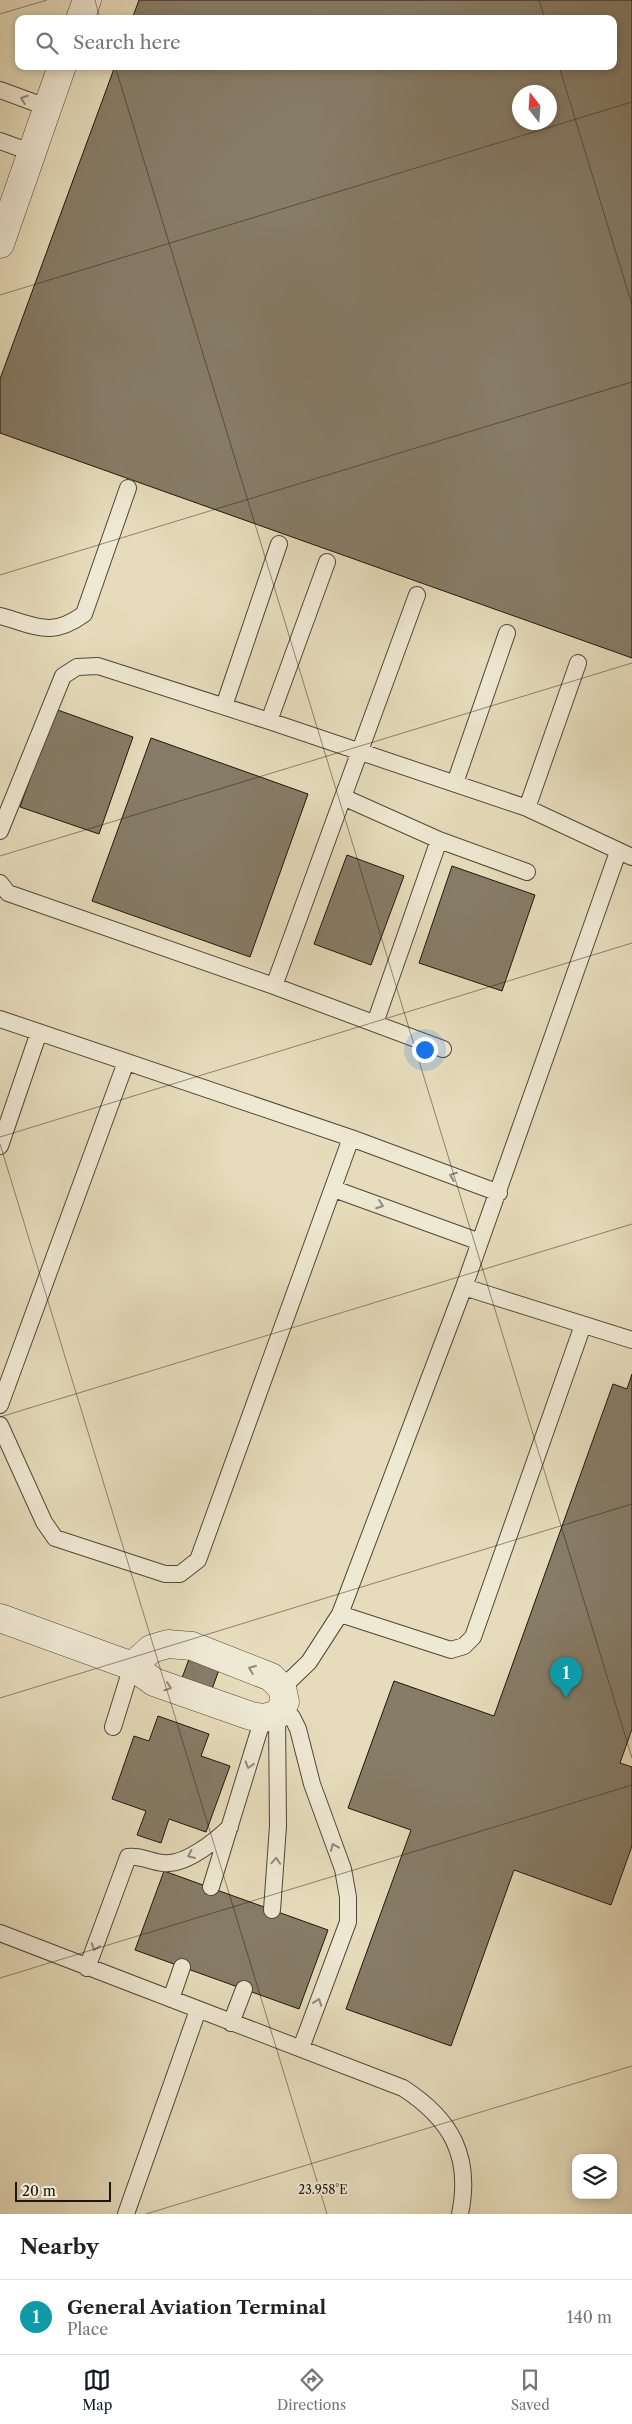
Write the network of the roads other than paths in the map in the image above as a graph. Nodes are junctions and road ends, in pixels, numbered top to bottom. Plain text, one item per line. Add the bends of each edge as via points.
1 (87, 0) edge
2 (81, 15) edge
3 (61, 70) edge
4 (0, 90) edge
5 (49, 108) junction
6 (0, 141) edge
7 (33, 153) junction
8 (0, 244) edge
9 (128, 488) dead end
10 (280, 544) dead end
11 (327, 562) dead end
12 (417, 595) dead end
13 (0, 616) edge
14 (507, 633) dead end
15 (578, 663) dead end
16 (224, 706) junction
17 (269, 721) junction
18 (360, 753) junction
19 (455, 783) junction
20 (343, 797) junction
21 (527, 808) junction
22 (0, 831) edge
23 (439, 840) junction
24 (625, 854) edge
25 (526, 872) dead end
26 (0, 883) edge
27 (274, 986) junction
28 (0, 1020) edge
29 (375, 1023) junction
30 (39, 1032) junction
31 (443, 1049) dead end
32 (126, 1062) junction
33 (351, 1138) junction
34 (0, 1146) edge
35 (334, 1189) junction
36 (498, 1193) junction
37 (480, 1242) junction
38 (464, 1287) junction
39 (583, 1325) junction
40 (632, 1340) edge
41 (0, 1405) edge
42 (0, 1424) edge
43 (340, 1614) junction
44 (0, 1618) edge
45 (132, 1666) junction
46 (276, 1707) junction
47 (112, 1727) dead end
48 (230, 1826) junction
49 (211, 1887) dead end
50 (272, 1910) dead end
51 (0, 1933) edge
52 (87, 1968) junction
53 (182, 1968) dead end
54 (244, 1989) dead end
55 (171, 1999) junction
56 (198, 2010) junction
57 (231, 2022) junction
58 (301, 2048) junction
59 (126, 2214) edge
60 (460, 2214) edge

1 - 2 street
3 - 5 street
5 -> 4 lane
5 - 7 street
6 - 7 lane
7 - 8 street
9 - 13 lane via 84,614 70,624 51,630
10 - 16 lane
11 - 17 lane
12 - 18 lane
14 - 19 lane
15 - 21 lane
16 - 17 lane
16 - 22 lane via 98,666 77,667 63,676
17 - 18 lane
18 - 19 lane
18 - 20 lane
19 - 21 lane
20 - 23 lane
20 - 27 lane
21 - 24 lane
23 - 25 lane
23 - 29 lane
24 - 36 lane
26 - 27 lane via 8,893
27 - 29 lane
28 - 30 lane
29 - 31 lane
30 - 32 lane
30 - 34 lane
32 - 33 lane
32 - 41 lane
33 - 35 lane
36 -> 33 lane
35 -> 37 lane
35 - 42 lane via 198,1560 180,1574 165,1574 56,1538 44,1522
36 - 37 lane
37 - 38 lane
38 - 39 lane
38 - 43 lane
39 - 40 lane
39 - 43 lane via 473,1637 464,1646 451,1650
43 - 46 lane
44 - 45 street
45 -> 46 street via 154,1682 250,1716
46 -> 45 street via 271,1677 192,1646 168,1644 151,1649
45 - 47 lane
46 -> 48 lane
50 -> 46 lane via 278,1826
58 -> 46 lane via 348,1922 348,1897 343,1869 312,1784 298,1729 292,1717
48 - 49 lane
48 -> 52 lane via 211,1845 188,1857 164,1864 128,1857
51 - 52 lane
52 - 55 lane
53 - 55 lane
54 - 57 lane
55 - 56 lane
56 - 57 lane
56 - 59 lane
57 - 58 lane
58 - 60 lane via 403,2088 435,2112 459,2151 464,2190

